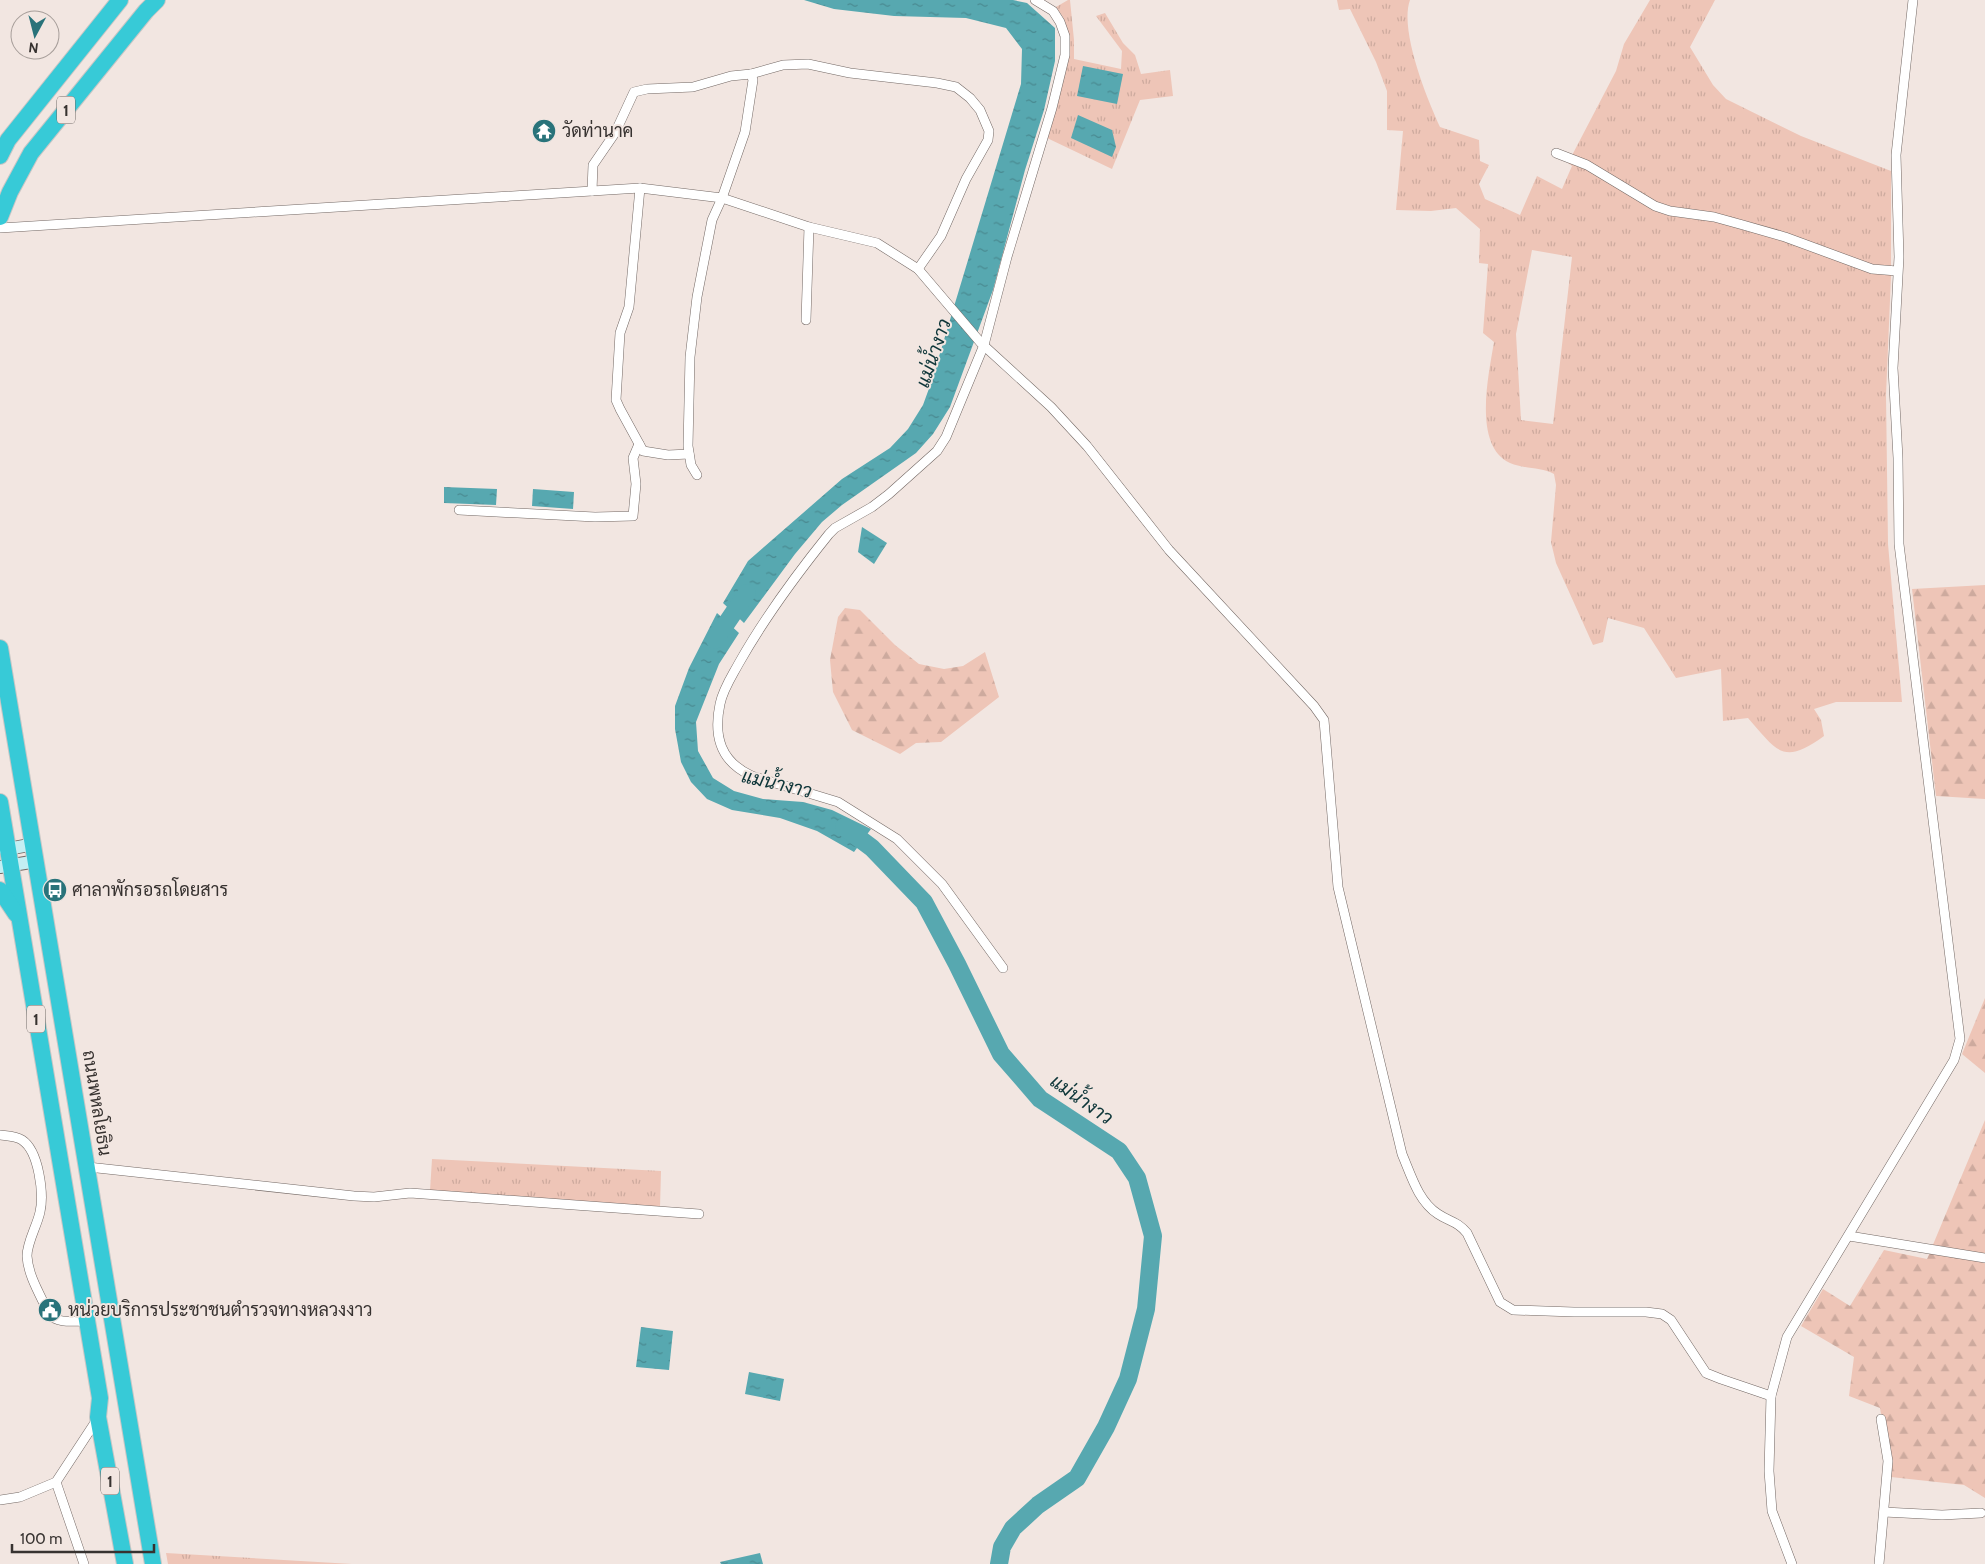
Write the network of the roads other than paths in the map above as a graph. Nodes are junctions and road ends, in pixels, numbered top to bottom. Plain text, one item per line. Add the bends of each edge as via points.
1 (120, 0) edge
2 (1036, 0) edge
3 (1913, 0) edge
4 (151, 5) edge
5 (751, 74) junction
6 (1556, 153) dead end
7 (0, 156) edge
8 (640, 188) junction
9 (592, 191) junction
10 (722, 198) junction
11 (0, 217) edge
12 (809, 227) junction
13 (0, 228) edge
14 (918, 269) junction
15 (1897, 272) junction
16 (806, 320) dead end
17 (982, 344) junction
18 (639, 444) junction
19 (689, 454) junction
20 (697, 475) dead end
21 (459, 510) dead end
22 (0, 648) edge
23 (0, 802) edge
24 (34, 844) junction
25 (4, 848) edge
26 (37, 861) junction
27 (5, 866) edge
28 (0, 890) edge
29 (20, 920) junction
30 (1003, 968) dead end
31 (0, 1136) edge
32 (88, 1167) junction
33 (699, 1214) dead end
34 (1849, 1236) junction
35 (1985, 1258) edge
36 (87, 1321) junction
37 (1770, 1396) junction
38 (98, 1417) junction
39 (1882, 1418) dead end
40 (56, 1482) junction
41 (0, 1500) edge
42 (1884, 1512) junction
43 (1981, 1513) dead end
44 (84, 1564) edge
45 (125, 1564) edge
46 (153, 1564) edge
47 (1792, 1564) edge
48 (1879, 1564) edge

1 - 7 highway, 1 via 8,140
2 - 17 street via 1053,11 1060,22 1065,55
3 - 15 street via 1896,155
4 - 11 highway, 1 via 31,153
5 - 9 street via 693,87 634,92 615,133 593,165
5 - 10 street via 753,80 745,132
5 - 14 street via 783,65 808,64 850,73 937,83 956,88 970,98 980,110 989,131 988,140 940,236
6 - 15 street via 1587,165 1655,206 1743,225 1872,269
8 - 9 street
8 - 10 street
8 - 18 street via 629,307 620,333 616,400
9 - 13 street
10 - 12 street
10 - 19 street via 712,220 697,297 690,356
12 - 14 street via 877,243
12 - 16 street
14 - 17 street
15 - 34 street via 1893,368 1899,544 1960,1039 1954,1060
17 - 30 street via 946,437 937,451 889,494 835,528 781,595 724,691 718,738 728,760 740,770 838,802 897,839 942,884
17 - 37 street via 1051,407 1169,550 1324,720 1338,887 1402,1154 1427,1206 1467,1233 1500,1302 1506,1308 1662,1314 1671,1320 1706,1372
18 - 19 street via 644,451 651,453
18 - 21 street via 633,458 636,484 633,516
19 - 20 street
22 - 24 highway, ถนนพหลโยธิน / 1
23 - 25 highway, 1
24 - 25 street
24 - 26 highway, ถนนพหลโยธิน / 1
25 - 27 highway, 1
26 - 27 street
26 - 32 highway, ถนนพหลโยธิน / 1
27 - 29 highway, 1
28 - 29 highway
29 - 36 highway, 1
31 - 36 street via 16,1137 33,1151 42,1195 40,1214 27,1254 29,1268 49,1314 58,1320
32 - 33 street via 345,1195 418,1194
32 - 46 highway, ถนนพหลโยธิน / 1
34 - 35 street
34 - 37 street via 1788,1337
36 - 38 highway, 1 via 100,1398
37 - 47 street via 1772,1511
38 - 40 street
38 - 45 highway, 1
39 - 42 street via 1888,1460
40 - 41 street via 20,1497
40 - 44 street
42 - 43 street
42 - 48 street

